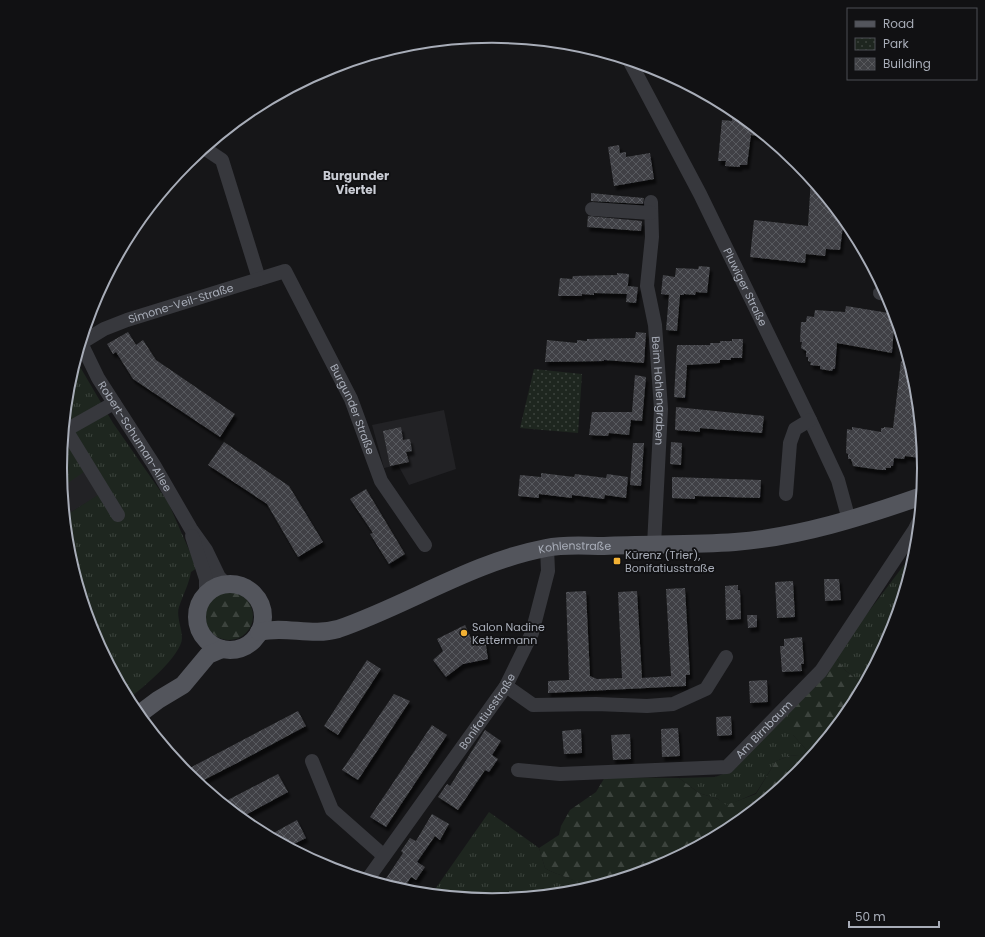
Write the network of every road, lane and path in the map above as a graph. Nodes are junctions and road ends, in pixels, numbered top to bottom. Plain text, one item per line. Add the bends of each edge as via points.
1 (633, 67) edge
2 (209, 152) edge
3 (592, 210) dead end
4 (285, 271) joint
5 (259, 279) junction
6 (88, 339) edge
7 (84, 349) edge
8 (114, 403) junction
9 (810, 420) junction
10 (69, 428) edge
11 (69, 434) edge
12 (786, 494) dead end
13 (917, 498) edge
14 (118, 515) dead end
15 (849, 520) junction
16 (191, 530) junction
17 (913, 530) edge
18 (425, 545) dead end
19 (654, 545) junction
20 (548, 548) junction
21 (227, 585) junction
22 (206, 595) junction
23 (262, 610) junction
24 (355, 623) junction
25 (200, 630) junction
26 (259, 632) junction
27 (222, 649) junction
28 (726, 657) dead end
29 (506, 686) junction
30 (158, 700) junction
31 (144, 712) edge
32 (312, 761) dead end
33 (518, 770) dead end
34 (384, 856) junction
35 (371, 876) edge

1 - 9 street, Pluwiger Straße via 700,194
2 - 5 street via 222,160
3 - 19 street, Beim Hohlengraben via 651,208 652,237 647,286 655,325 661,409
4 - 5 street, Simone-Veil-Straße
4 - 18 street, Burgunder Straße via 351,399 382,481
5 - 6 street, Simone-Veil-Straße via 127,320
7 - 8 street, Robert-Schuman-Allee
8 - 10 street
8 - 16 street, Robert-Schuman-Allee
9 - 12 street via 795,429 790,443
9 - 15 street, Pluwiger Straße via 838,480
11 - 14 street
13 - 15 main road, Kohlenstraße
15 - 19 main road, Kohlenstraße via 756,539
16 - 21 street, Robert-Schuman-Allee via 206,550 219,577
16 - 22 street, Robert-Schuman-Allee via 207,581
17 - 33 street, Am Birnbaum via 821,670 727,767 560,774
19 - 20 main road, Kohlenstraße
20 - 24 main road, Kohlenstraße via 484,566
20 - 29 street, Bonifatiusstraße via 548,571 532,633
21 - 22 main road via 216,588
21 - 23 main road via 239,586 250,592
22 - 25 main road via 198,612
23 - 24 main road, Kohlenstraße via 268,615 280,618
23 - 26 main road
24 - 26 main road, Kohlenstraße via 325,632 274,629
25 - 27 main road via 209,642
25 - 30 main road via 196,650
26 - 27 main road via 254,640 243,647
27 - 30 main road via 208,655 183,685
28 - 29 street via 706,689 673,704 533,705
29 - 34 street, Bonifatiusstraße
30 - 31 main road
32 - 34 street via 332,810
34 - 35 street, Bonifatiusstraße

